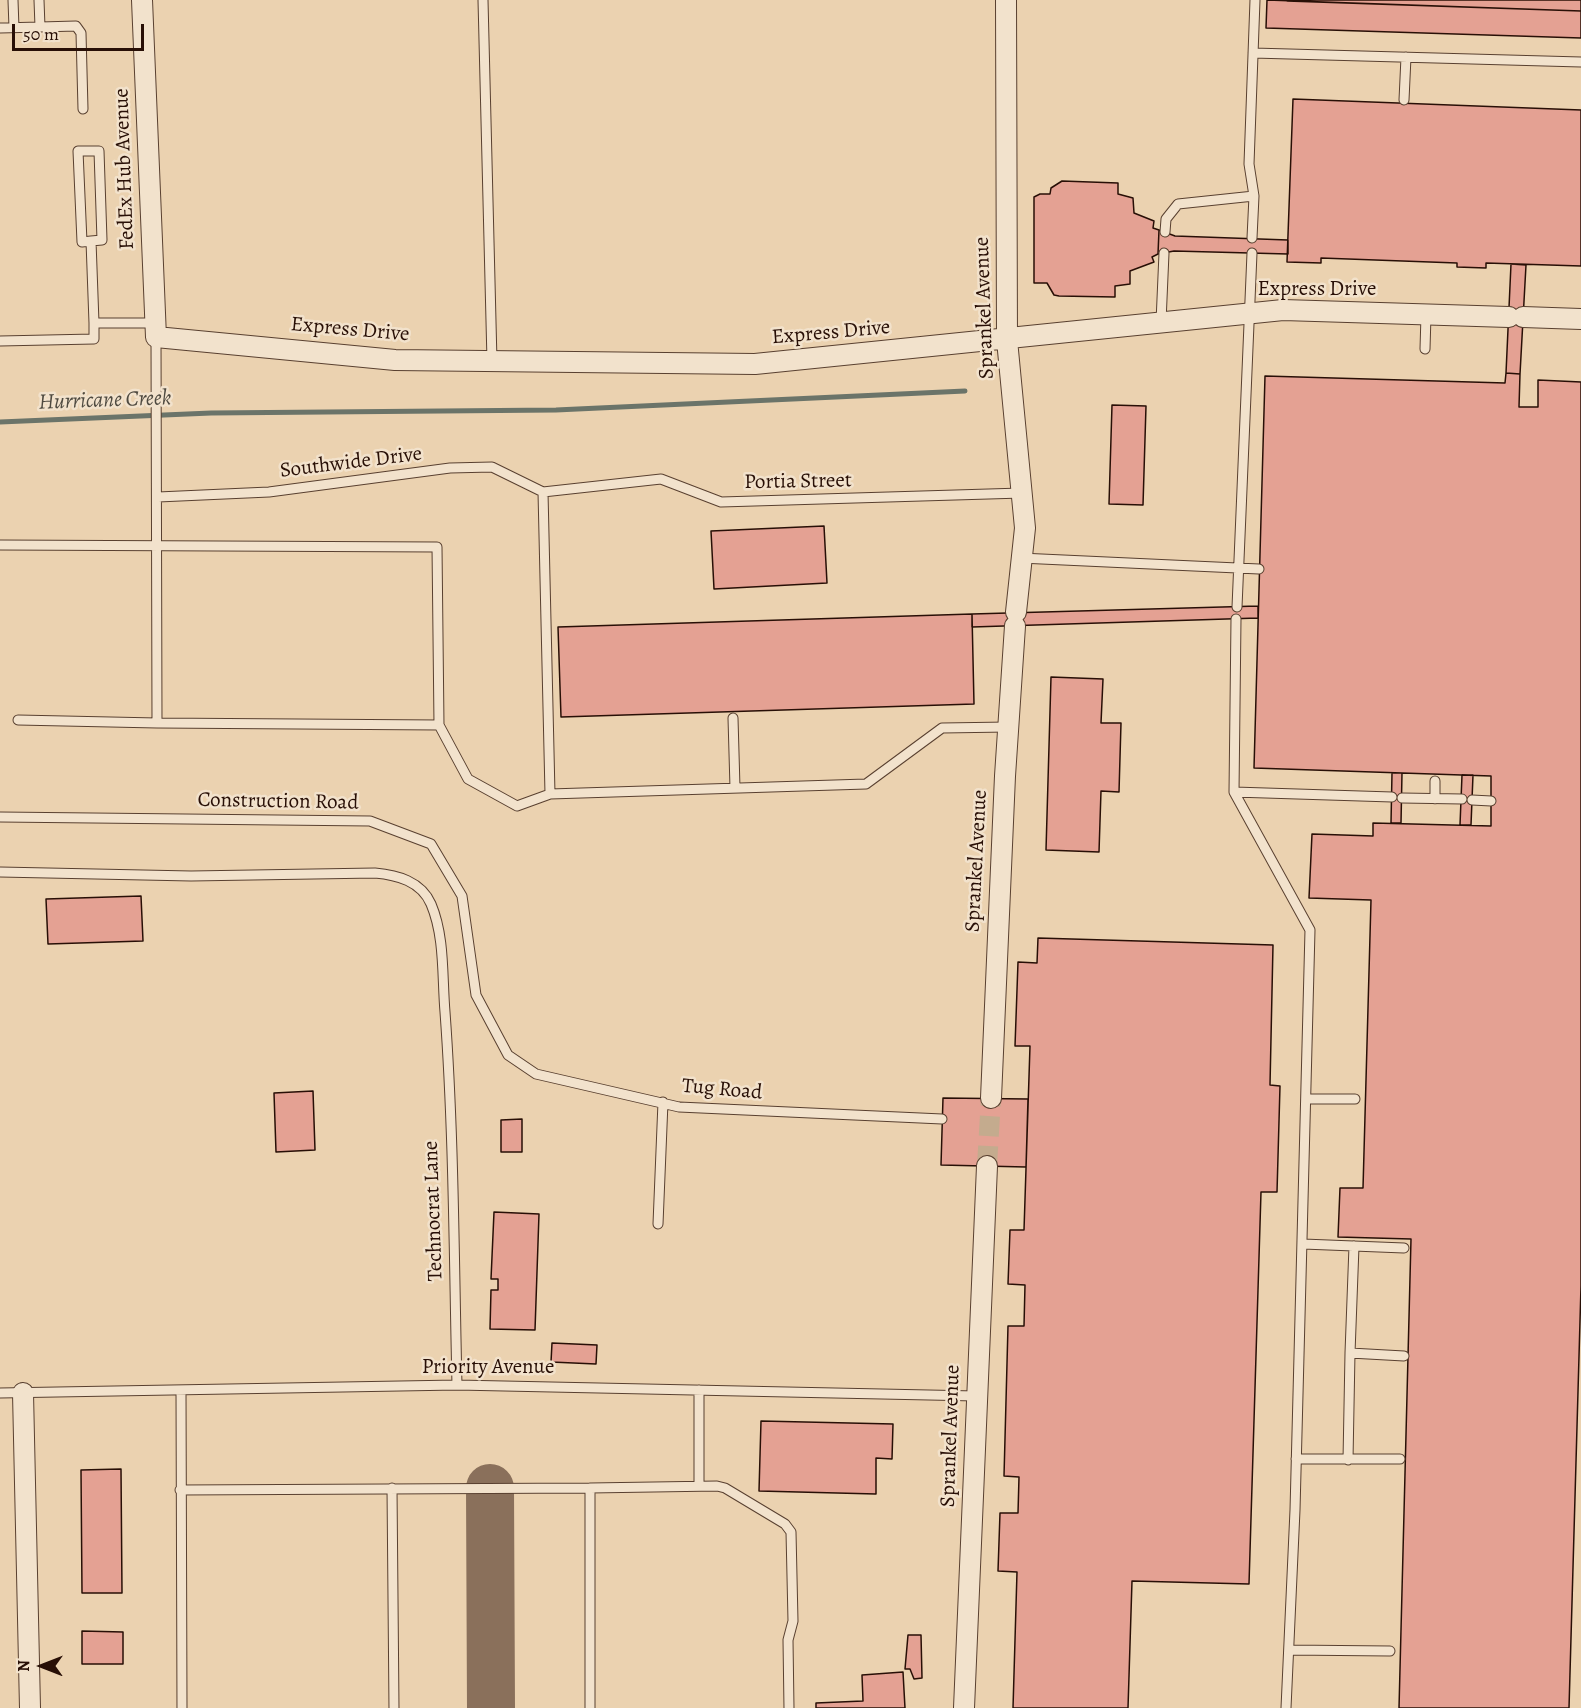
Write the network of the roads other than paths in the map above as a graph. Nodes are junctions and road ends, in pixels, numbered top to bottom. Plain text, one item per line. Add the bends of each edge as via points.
1 (13, 0) edge
2 (39, 0) edge
3 (142, 0) edge
4 (483, 0) edge
5 (1006, 0) edge
6 (1255, 0) edge
7 (14, 27) junction
8 (40, 27) junction
9 (0, 28) edge
10 (1253, 52) junction
11 (1406, 57) junction
12 (1581, 62) edge
13 (1404, 100) dead end
14 (83, 109) dead end
15 (1254, 196) junction
16 (1165, 232) dead end
17 (1252, 238) dead end
18 (91, 241) junction
19 (1164, 253) dead end
20 (1251, 253) dead end
21 (1247, 314) junction
22 (1426, 315) junction
23 (1581, 319) edge
24 (94, 323) junction
25 (1161, 324) junction
26 (156, 330) junction
27 (1007, 340) junction
28 (0, 341) edge
29 (1425, 349) dead end
30 (492, 361) junction
31 (543, 492) junction
32 (1022, 493) junction
33 (159, 497) junction
34 (0, 545) edge
35 (158, 546) junction
36 (1020, 558) junction
37 (1237, 568) junction
38 (1259, 569) dead end
39 (1237, 607) dead end
40 (1236, 619) dead end
41 (732, 718) dead end
42 (18, 720) dead end
43 (157, 723) junction
44 (439, 725) junction
45 (1008, 727) junction
46 (1435, 781) dead end
47 (735, 788) junction
48 (1234, 792) junction
49 (550, 794) junction
50 (1435, 799) junction
51 (1491, 801) dead end
52 (0, 817) edge
53 (0, 872) edge
54 (508, 1055) joint
55 (991, 1098) tunnel mouth
56 (1307, 1099) junction
57 (1355, 1099) dead end
58 (663, 1102) junction
59 (942, 1119) dead end
60 (987, 1166) tunnel mouth
61 (658, 1224) dead end
62 (1303, 1244) junction
63 (1354, 1246) junction
64 (1404, 1248) dead end
65 (1350, 1353) junction
66 (1404, 1356) dead end
67 (458, 1385) junction
68 (181, 1390) junction
69 (699, 1390) junction
70 (0, 1393) edge
71 (23, 1393) junction
72 (976, 1396) junction
73 (1296, 1459) junction
74 (1400, 1459) dead end
75 (1348, 1460) junction
76 (699, 1486) junction
77 (392, 1488) junction
78 (590, 1488) junction
79 (180, 1490) junction
80 (1289, 1650) junction
81 (1390, 1651) dead end
82 (30, 1708) edge
83 (182, 1708) edge
84 (394, 1708) edge
85 (590, 1708) edge
86 (789, 1708) edge
87 (964, 1708) edge
88 (1286, 1708) edge

1 - 7 lane
2 - 8 lane
3 - 26 street, FedEx Hub Avenue
4 - 30 lane
5 - 27 street, Sprankel Avenue
6 - 10 lane
7 - 8 lane
7 - 9 lane
8 - 14 lane via 76,26 81,33
10 - 11 lane
10 - 15 lane via 1250,164
11 - 12 lane
11 - 13 lane
15 - 16 lane via 1178,204 1166,219
15 - 17 lane
18 - 18 lane via 102,240 99,151 78,151 82,242
18 - 24 lane
19 - 25 lane
20 - 21 lane
21 - 22 street, Express Drive via 1282,310
21 - 25 street, Express Drive
21 - 37 lane
22 - 23 street, Express Drive
22 - 29 lane
24 - 26 lane
24 - 28 lane via 94,339
25 - 27 street, Express Drive
26 - 30 street, Express Drive via 395,360
26 - 33 lane
27 - 30 street, Express Drive via 755,364
27 - 32 street, Sprankel Avenue
31 - 32 lane, Portia Street via 661,478 721,502
31 - 33 lane, Southwide Drive via 492,467 450,468 269,492
31 - 49 lane
32 - 36 street, Sprankel Avenue via 1025,528
33 - 35 lane
34 - 35 lane
35 - 43 lane
35 - 44 lane via 437,547
36 - 37 lane
36 - 45 street, Sprankel Avenue
37 - 38 lane
37 - 39 lane
40 - 48 lane
41 - 47 lane
42 - 43 lane
43 - 44 lane
44 - 49 lane via 468,778 517,806
45 - 47 lane via 942,728 866,784
45 - 55 street, Sprankel Avenue
46 - 50 lane
47 - 49 lane
48 - 50 lane
48 - 56 lane via 1310,930
50 - 51 lane
52 - 54 lane, Construction Road via 370,821 431,844 462,896 476,995
53 - 67 lane, Technocrat Lane via 399,875 418,887 430,902 438,926 446,1035
54 - 58 lane, Tug Road via 536,1074
56 - 57 lane
56 - 62 lane
58 - 59 lane, Tug Road via 704,1110
58 - 61 lane
60 - 72 street, Sprankel Avenue
62 - 63 lane
62 - 73 lane
63 - 64 lane
63 - 65 lane
65 - 66 lane
65 - 75 lane
67 - 68 lane, Priority Avenue
67 - 69 lane, Priority Avenue
68 - 71 lane, Priority Avenue
68 - 79 lane
69 - 72 lane, Priority Avenue
69 - 76 lane
70 - 71 lane, Priority Avenue
71 - 82 street
72 - 87 street, Sprankel Avenue
73 - 75 lane
73 - 80 lane
74 - 75 lane
76 - 78 lane
76 - 86 lane via 725,1488 785,1524 791,1532 793,1621 788,1640
77 - 78 lane
77 - 79 lane
77 - 84 lane
78 - 85 lane
79 - 83 lane
80 - 81 lane
80 - 88 lane

